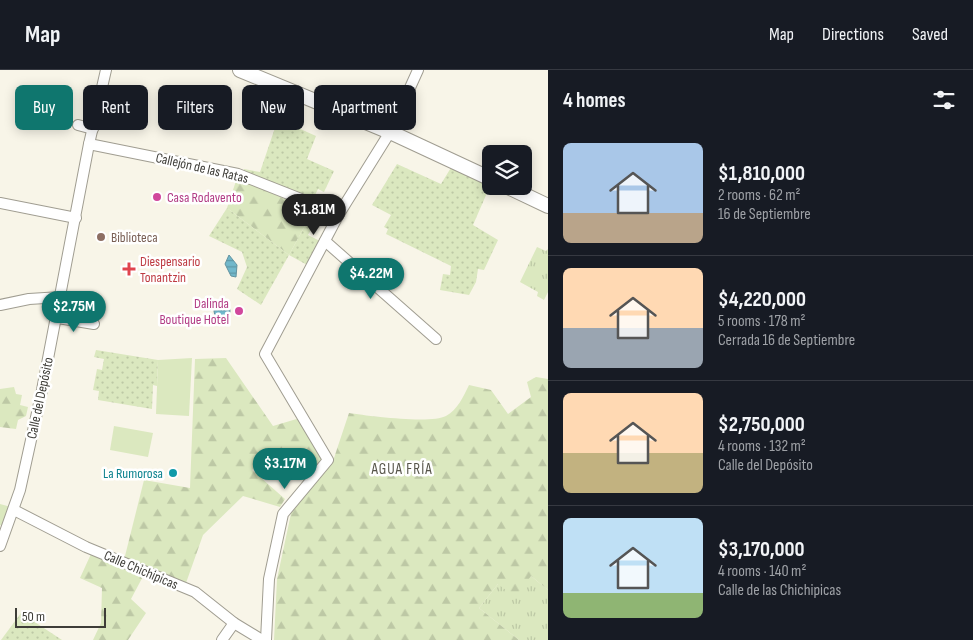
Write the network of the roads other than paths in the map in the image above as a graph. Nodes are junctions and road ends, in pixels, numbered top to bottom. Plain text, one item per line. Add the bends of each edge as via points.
1 (106, 70) edge
2 (418, 70) edge
3 (243, 71) edge
4 (103, 85) edge
5 (78, 125) dead end
6 (83, 126) edge
7 (93, 130) edge
8 (390, 132) junction
9 (89, 144) junction
10 (482, 175) edge
11 (525, 195) edge
12 (0, 203) edge
13 (548, 206) edge
14 (339, 214) junction
15 (76, 218) junction
16 (325, 241) junction
17 (61, 297) junction
18 (0, 305) edge
19 (58, 318) junction
20 (94, 324) dead end
21 (436, 339) dead end
22 (14, 510) junction
23 (3, 531) edge
24 (0, 546) edge
25 (234, 623) junction
26 (222, 640) edge
27 (262, 640) edge
28 (266, 640) edge

1 - 4 street, Calle del Depósito
2 - 8 street
3 - 8 street
5 - 6 street
7 - 9 street, Calle del Depósito
8 - 10 street
8 - 14 street
9 - 14 street, Callejón de las Ratas via 238,174
9 - 15 street, Calle del Depósito
11 - 13 street
12 - 15 street
14 - 16 street
15 - 17 street, Calle del Depósito
16 - 21 street
16 - 28 street via 265,354 328,460 282,514 269,579
17 - 18 street
17 - 19 street, Calle del Depósito
19 - 20 street
19 - 22 street, Calle del Depósito
22 - 23 street, Calle del Depósito
22 - 25 street, Calle Chichipicas via 86,547 195,592
23 - 24 street, Calle del Depósito
25 - 26 street
25 - 27 street, Calle Chichipicas

